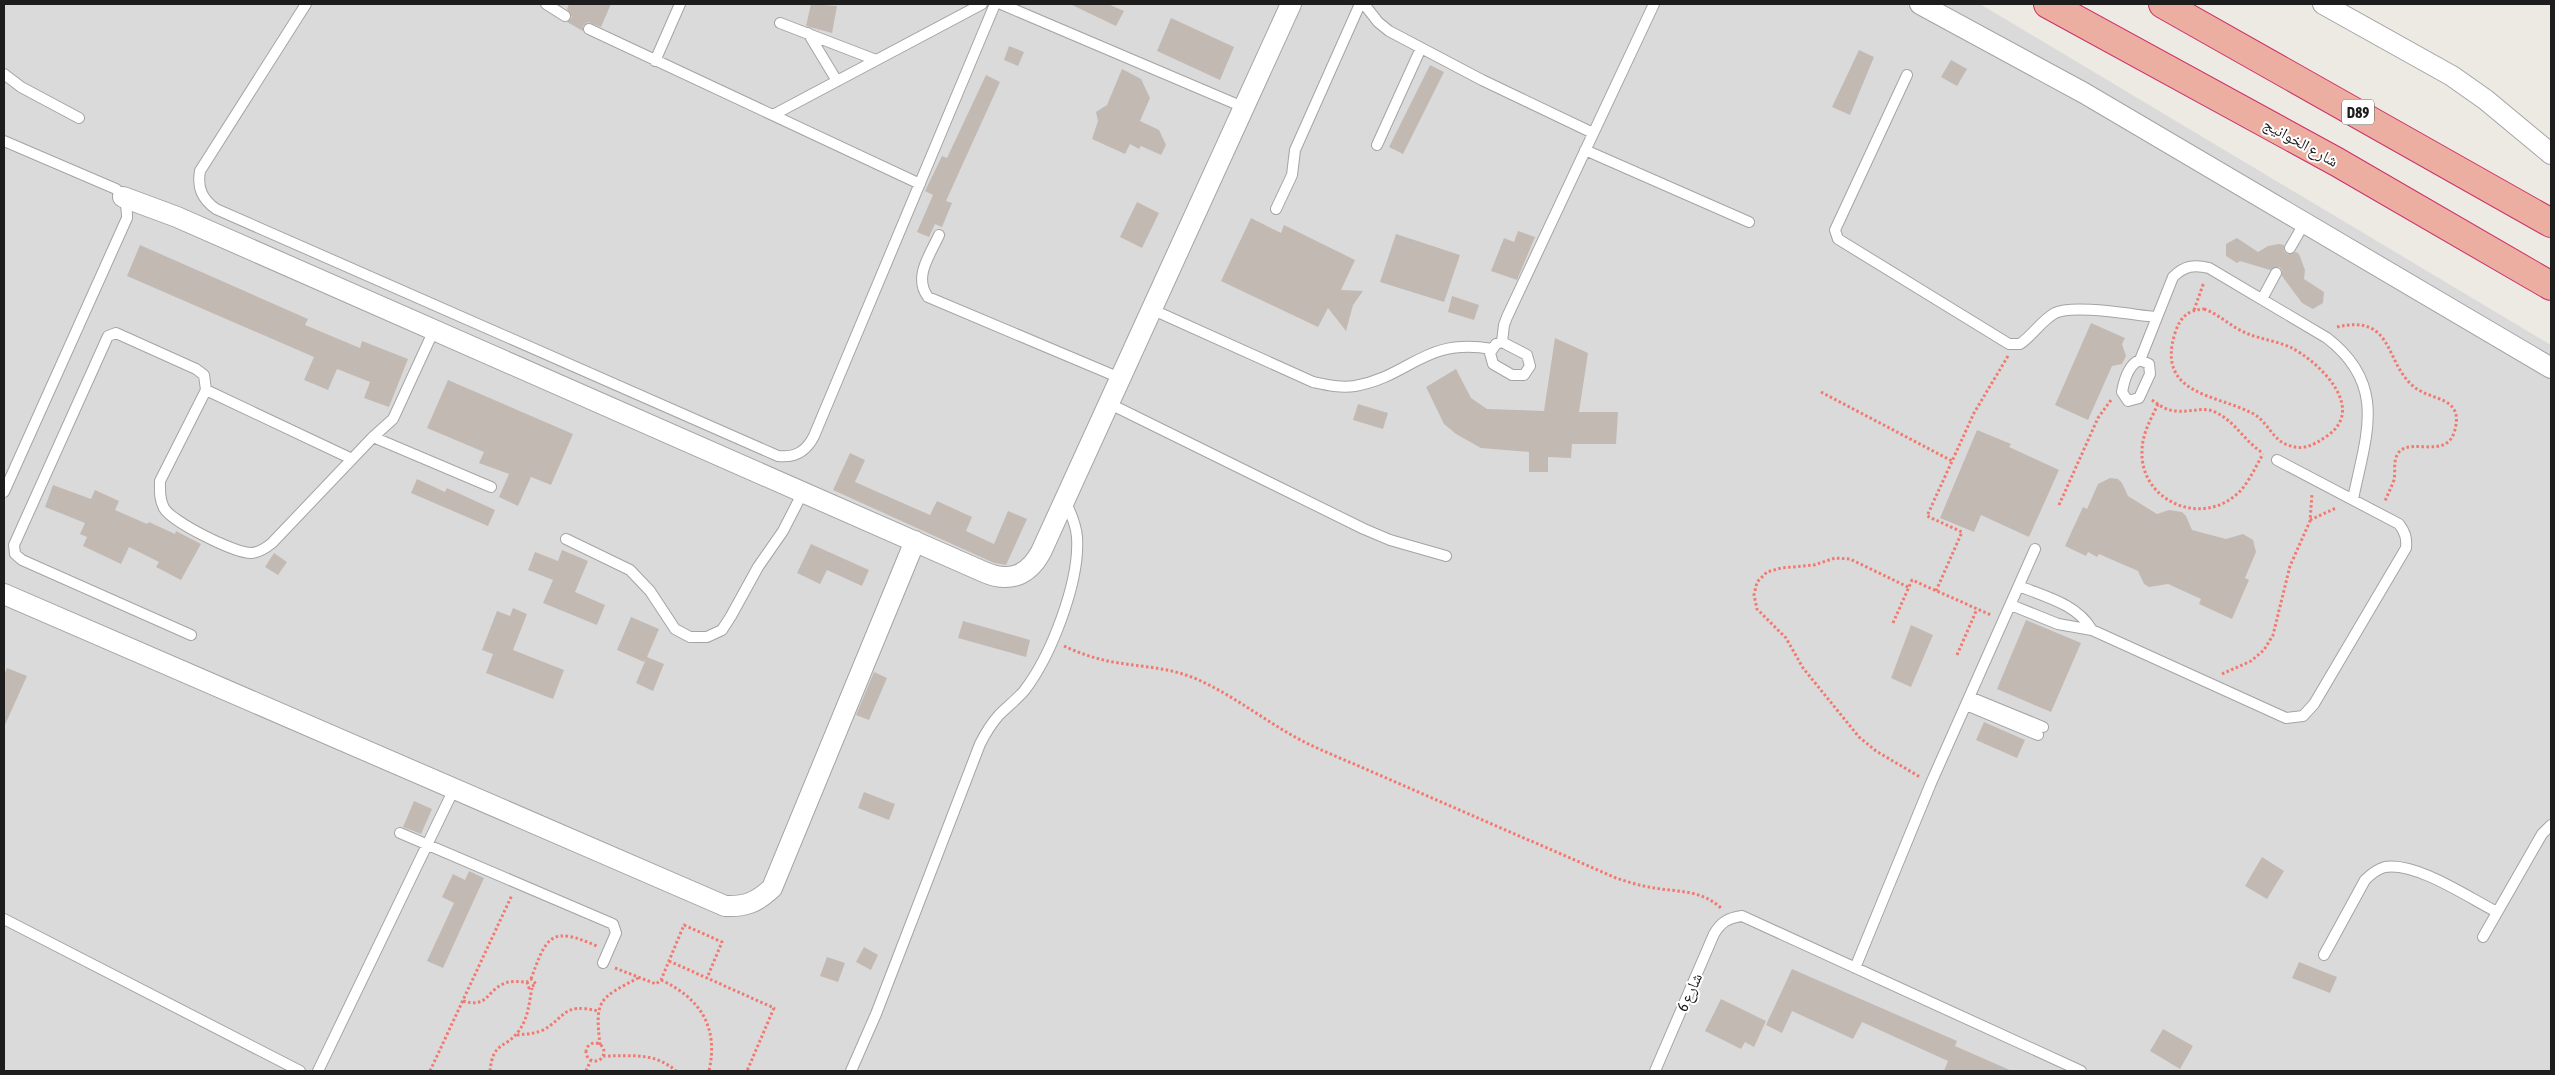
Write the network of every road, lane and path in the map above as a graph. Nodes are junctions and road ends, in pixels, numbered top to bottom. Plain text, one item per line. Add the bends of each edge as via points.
1 (306, 4) edge
2 (546, 4) edge
3 (680, 4) edge
4 (982, 4) edge
5 (995, 4) edge
6 (1001, 4) edge
7 (1291, 4) edge
8 (1360, 4) edge
9 (1364, 4) edge
10 (1654, 4) edge
11 (1920, 4) edge
12 (2048, 4) edge
13 (2163, 4) edge
14 (2323, 4) edge
15 (565, 16) dead end
16 (780, 22) dead end
17 (589, 29) dead end
18 (808, 33) junction
19 (1421, 48) junction
20 (655, 60) junction
21 (876, 60) junction
22 (4, 74) edge
23 (1907, 75) dead end
24 (837, 81) junction
25 (1244, 107) junction
26 (773, 115) junction
27 (78, 118) dead end
28 (1593, 133) junction
29 (4, 141) edge
30 (1377, 145) dead end
31 (1585, 150) junction
32 (2551, 154) edge
33 (920, 184) junction
34 (124, 197) junction
35 (1276, 209) dead end
36 (1749, 222) dead end
37 (2305, 222) junction
38 (2551, 223) edge
39 (939, 235) dead end
40 (2290, 248) dead end
41 (2209, 268) junction
42 (2276, 273) dead end
43 (2551, 286) edge
44 (2262, 299) junction
45 (1151, 309) junction
46 (2194, 310) junction
47 (2156, 317) junction
48 (434, 330) junction
49 (2317, 332) junction
50 (1502, 342) junction
51 (2015, 345) junction
52 (1492, 349) junction
53 (2140, 360) junction
54 (2551, 368) edge
55 (1120, 378) junction
56 (206, 390) junction
57 (1821, 392) dead end
58 (2122, 392) junction
59 (2142, 393) junction
60 (1108, 403) junction
61 (2158, 404) junction
62 (374, 437) junction
63 (2263, 453) junction
64 (352, 459) junction
65 (2277, 460) joint
66 (1952, 461) junction
67 (2313, 479) junction
68 (491, 486) dead end
69 (4, 492) edge
70 (803, 492) junction
71 (2353, 499) junction
72 (1064, 500) junction
73 (2059, 505) dead end
74 (2380, 513) junction
75 (2310, 521) junction
76 (566, 539) dead end
77 (915, 541) junction
78 (2036, 550) dead end
79 (1446, 556) dead end
80 (2019, 586) junction
81 (1908, 587) junction
82 (1936, 590) junction
83 (4, 594) edge
84 (2011, 605) junction
85 (1977, 609) junction
86 (2003, 621) junction
87 (1893, 623) dead end
88 (2092, 630) junction
89 (191, 636) dead end
90 (1051, 641) junction
91 (1957, 655) dead end
92 (2206, 681) junction
93 (1968, 701) junction
94 (2040, 731) dead end
95 (1931, 783) junction
96 (454, 789) junction
97 (2551, 825) edge
98 (400, 834) dead end
99 (427, 845) junction
100 (518, 883) junction
101 (2497, 912) junction
102 (1730, 918) junction
103 (4, 919) edge
104 (2483, 937) dead end
105 (609, 950) junction
106 (2324, 955) dead end
107 (668, 961) junction
108 (603, 963) joint
109 (1855, 968) junction
110 (638, 978) junction
111 (707, 978) junction
112 (531, 979) junction
113 (660, 980) junction
114 (527, 982) junction
115 (532, 988) junction
116 (463, 1001) junction
117 (598, 1010) junction
118 (516, 1035) junction
119 (600, 1045) junction
120 (603, 1056) junction
121 (591, 1060) junction
122 (300, 1071) edge
123 (318, 1071) edge
124 (430, 1071) edge
125 (490, 1071) edge
126 (586, 1071) edge
127 (676, 1071) edge
128 (710, 1071) edge
129 (747, 1071) edge
130 (850, 1071) edge
131 (1654, 1071) edge
132 (2081, 1071) edge

1 - 33 lane via 200,171 198,182 207,202 778,456 796,455 810,444
2 - 15 lane
3 - 20 lane
4 - 21 lane
5 - 33 lane
6 - 25 lane
7 - 25 street
8 - 35 lane via 1295,150 1292,175
9 - 19 lane via 1389,31
10 - 28 lane
11 - 37 street via 2093,98
12 - 43 highway, شارع الخوانيج via 2321,153
13 - 38 highway, D89
14 - 32 street via 2452,76
16 - 18 lane
17 - 20 lane
18 - 21 lane
18 - 24 lane
19 - 28 lane
19 - 30 lane
20 - 26 lane
21 - 24 lane
22 - 27 lane
23 - 51 lane via 1837,226 1836,235 1842,242
24 - 26 lane
25 - 45 street
26 - 33 lane
28 - 31 lane
29 - 34 lane via 116,189
31 - 36 lane
31 - 50 lane via 1504,325
34 - 48 street via 177,217
34 - 69 lane via 127,218
37 - 40 lane
37 - 54 street
39 - 55 lane via 920,280 928,297
41 - 44 lane
41 - 46 path
41 - 47 lane via 2189,266 2180,270 2173,277
42 - 44 lane
44 - 49 lane
45 - 52 lane via 1307,379 1333,386 1354,386 1374,381 1438,349 1465,346
45 - 55 street
46 - 46 path via 2180,321 2171,349 2172,364 2182,382 2208,398 2254,414 2276,437 2296,448 2318,442 2338,425 2342,407 2336,387 2310,361 2291,348 2234,327 2213,312
47 - 51 lane via 2063,310 2047,319 2025,341
47 - 53 lane
48 - 62 lane via 398,413
48 - 70 street
49 - 71 lane via 2342,350 2364,383 2368,422
49 - 74 path via 2352,324 2376,332 2385,340 2405,378 2414,387 2445,400 2454,410 2454,431 2447,442 2398,452 2394,479
50 - 52 lane
50 - 52 lane via 1528,355 1530,366 1524,375 1512,375 1493,364 1490,359
51 - 66 path via 1974,413
53 - 58 lane via 2131,366
53 - 59 lane via 2151,369
55 - 60 street
56 - 64 lane
56 - 64 lane via 160,481 159,494 163,507 172,518 236,550 251,553 267,548
56 - 89 lane via 206,380 200,371 116,333 108,336 14,545 15,554 22,560
57 - 66 path
58 - 59 lane via 2128,401 2134,401
58 - 73 path via 2102,410
59 - 61 path
60 - 72 street
60 - 79 lane via 1364,529
61 - 63 path via 2176,411 2201,409 2223,416
61 - 63 path via 2143,439 2142,464 2153,487 2173,504 2198,510 2223,504 2243,488
62 - 64 lane
62 - 68 lane
63 - 65 path
65 - 67 lane
66 - 82 path via 1928,516 1962,532
67 - 71 lane
67 - 75 path
70 - 76 lane via 732,616 722,630 707,637 690,637 676,629 650,591 630,570
70 - 77 street
71 - 74 lane
71 - 75 path
72 - 77 street via 1034,564 1011,578 997,578
72 - 90 lane via 1073,517 1077,555 1068,602
74 - 92 lane via 2399,524 2404,531 2406,548 2309,711 2295,718 2286,718
75 - 92 path via 2290,566 2274,636 2251,661
77 - 96 street via 772,888 759,900 743,906 725,906
78 - 80 lane
80 - 84 lane
80 - 88 lane via 2077,610
81 - 82 path via 1912,580
81 - 87 path
81 - 95 path via 1857,562 1835,558 1814,565 1767,572 1757,582 1754,595 1757,609 1786,638 1803,668 1859,736 1876,751
82 - 85 path
83 - 96 street
84 - 86 lane
84 - 88 lane via 2063,626
85 - 86 path
85 - 91 path
86 - 93 lane
88 - 92 lane
90 - 102 path via 1117,663 1172,670 1195,678 1304,742 1616,878 1706,897
90 - 130 lane via 1032,680 999,715 980,744 876,1014
93 - 94 lane
93 - 95 lane
95 - 109 lane
96 - 99 lane
97 - 101 lane via 2542,834
98 - 99 lane
99 - 100 lane
99 - 123 lane
100 - 105 lane via 613,924 616,933
100 - 116 path
101 - 104 lane
101 - 106 lane via 2420,873 2386,867 2365,880
102 - 109 lane via 1742,916 1753,920
102 - 131 lane, شارع 6 via 1720,924 1714,934
103 - 122 lane
105 - 108 lane
105 - 112 path via 569,935 553,938 542,949
107 - 111 path
107 - 111 path via 684,925 722,942
107 - 113 path
108 - 110 path
109 - 132 lane
110 - 113 path via 653,984
110 - 117 path via 606,996
111 - 129 path via 774,1008
112 - 114 path
112 - 115 path via 536,982
113 - 128 path via 678,988 703,1015 713,1052
114 - 115 path via 527,986
114 - 116 path via 504,984 479,1002
115 - 118 path via 527,1014
116 - 124 path
117 - 118 path via 575,1008 540,1031
117 - 119 path
118 - 125 path via 495,1052
119 - 120 path
119 - 121 path via 592,1044 587,1050
120 - 121 path
120 - 127 path via 651,1057 666,1062
121 - 126 path

